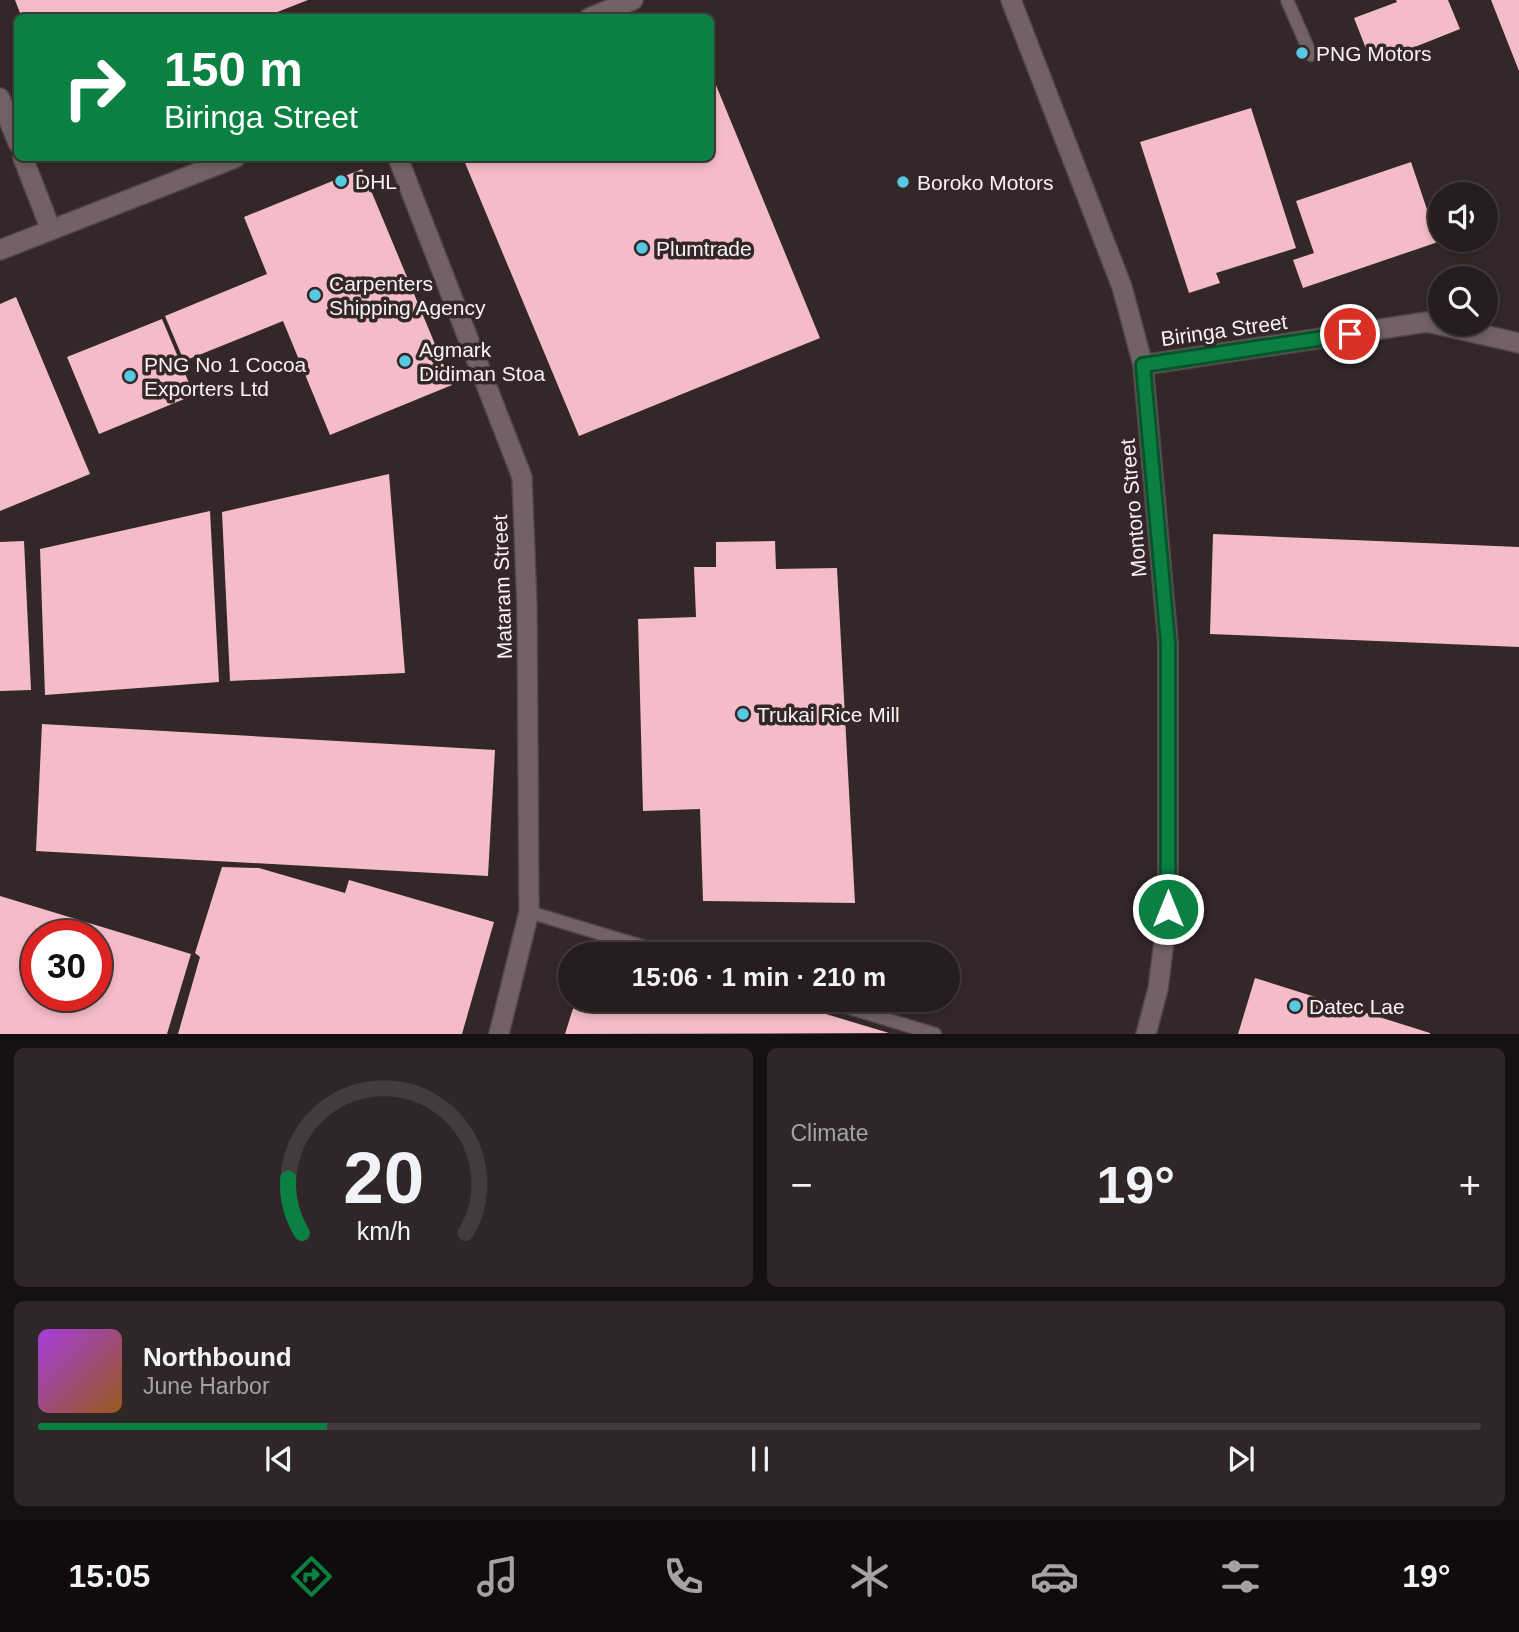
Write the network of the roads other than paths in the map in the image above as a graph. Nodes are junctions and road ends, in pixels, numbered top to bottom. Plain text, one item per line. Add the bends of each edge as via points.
1 (633, 0) edge
2 (1012, 0) edge
3 (1287, 0) edge
4 (599, 14) edge
5 (1311, 55) dead end
6 (0, 98) edge
7 (14, 133) edge
8 (24, 161) edge
9 (227, 161) edge
10 (399, 161) edge
11 (51, 230) junction
12 (0, 250) edge
13 (1519, 343) edge
14 (1143, 365) junction
15 (530, 912) junction
16 (629, 942) edge
17 (863, 1012) edge
18 (499, 1034) edge
19 (935, 1034) edge
20 (1146, 1034) edge

1 - 4 street
2 - 14 street, Montoro Street via 1122,287
3 - 5 lane
6 - 7 street
8 - 11 street
9 - 11 street
10 - 15 street, Mataram Street via 522,477
11 - 12 street
13 - 14 street, Biringa Street via 1427,322
14 - 20 street, Montoro Street via 1168,656 1168,909 1158,989
15 - 16 lane
15 - 18 street, Mataram Street
17 - 19 lane

